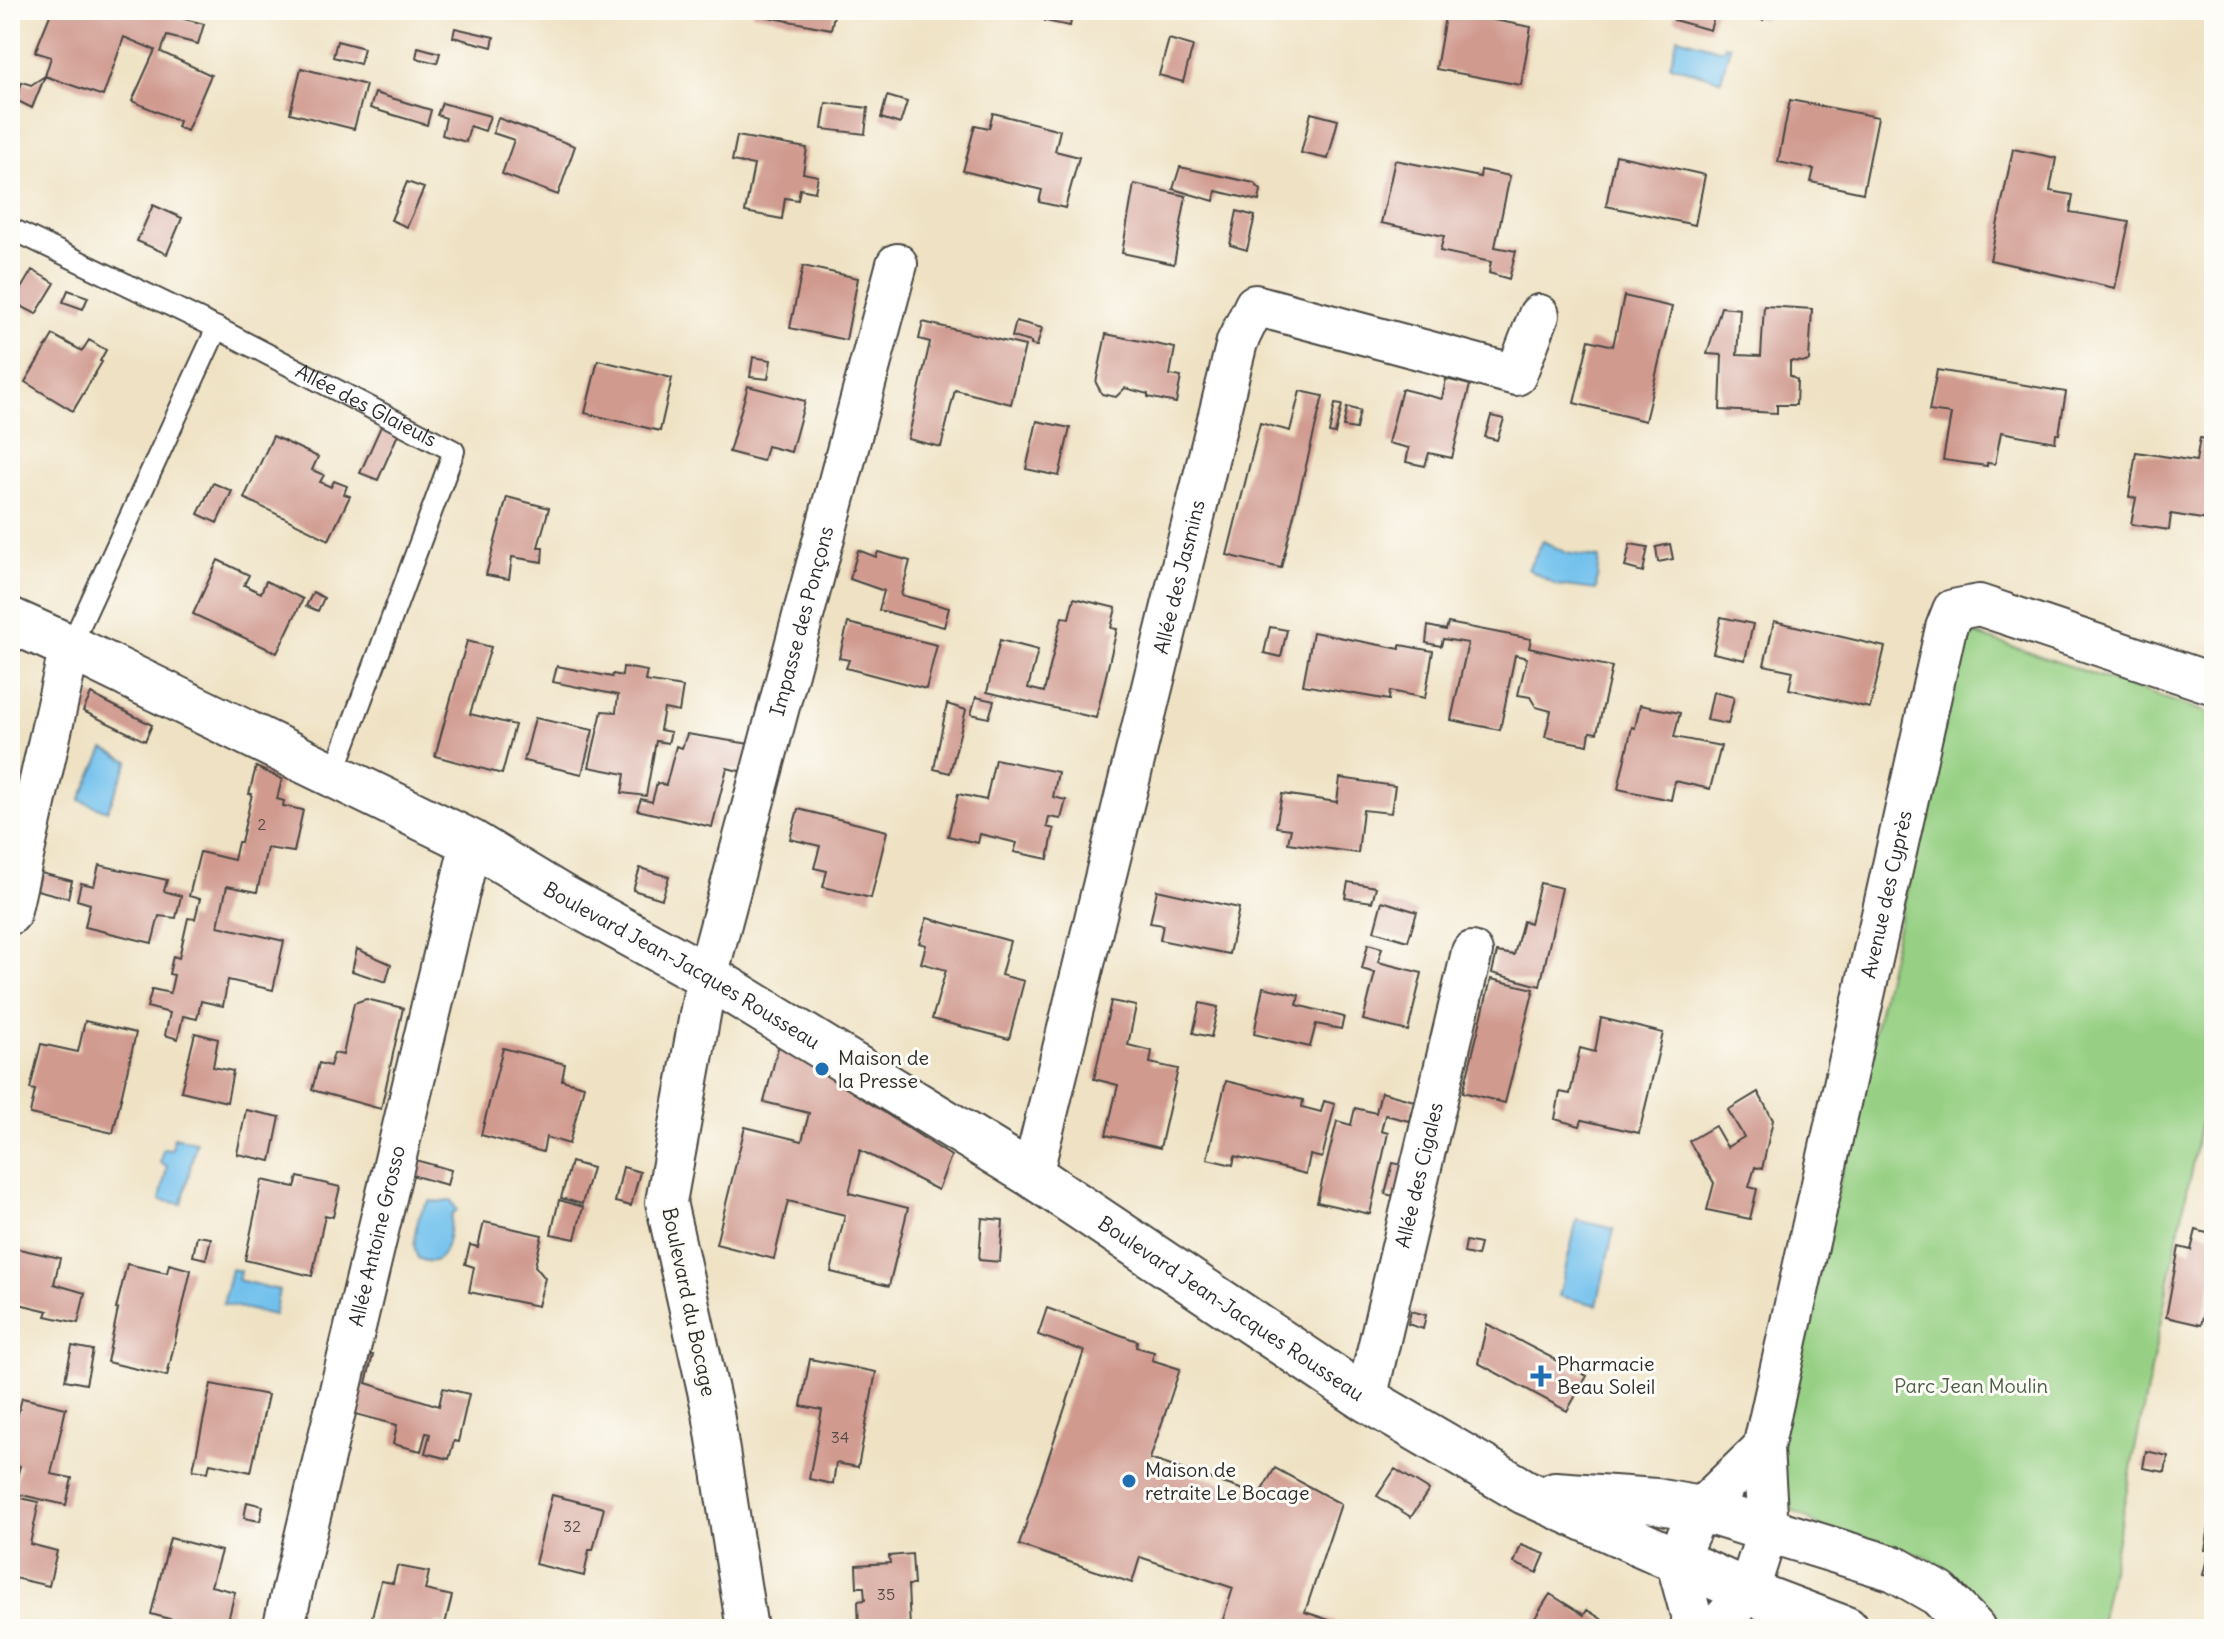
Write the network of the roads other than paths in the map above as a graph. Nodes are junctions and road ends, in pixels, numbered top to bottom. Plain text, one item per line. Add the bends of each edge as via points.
1 (10, 228) edge
2 (897, 264) dead end
3 (1539, 315) dead end
4 (217, 328) junction
5 (10, 620) edge
6 (70, 647) junction
7 (2214, 684) edge
8 (333, 776) junction
9 (471, 842) junction
10 (10, 914) edge
11 (1472, 952) dead end
12 (707, 976) junction
13 (1032, 1175) junction
14 (1366, 1399) junction
15 (1763, 1448) junction
16 (1525, 1492) junction
17 (1700, 1509) junction
18 (1768, 1530) junction
19 (1676, 1560) junction
20 (1748, 1592) junction
21 (283, 1629) edge
22 (747, 1629) edge
23 (1695, 1629) edge
24 (1715, 1629) edge
25 (1846, 1629) edge
26 (1973, 1629) edge

1 - 4 lane, Allée des Glaieuls
2 - 12 street, Impasse des Ponçons
3 - 13 street, Allée des Jasmins via 1516,375 1255,305 1237,342
4 - 6 lane
4 - 8 lane, Allée des Glaieuls via 454,451
5 - 6 street, Boulevard Jean-Jacques Rousseau
6 - 8 street, Boulevard Jean-Jacques Rousseau
6 - 10 street
7 - 15 street, Avenue des Cyprès via 1979,605 1953,610
8 - 9 street, Boulevard Jean-Jacques Rousseau
9 - 12 street, Boulevard Jean-Jacques Rousseau
9 - 21 street, Allée Antoine Grosso
11 - 14 street, Allée des Cigales
12 - 13 street, Boulevard Jean-Jacques Rousseau
12 - 22 street, Boulevard du Bocage via 666,1202 713,1413
13 - 14 street, Boulevard Jean-Jacques Rousseau
14 - 16 street, Boulevard Jean-Jacques Rousseau
15 - 17 street
15 - 18 street, Avenue des Cyprès
16 - 17 street, Boulevard Jean-Jacques Rousseau
16 - 19 street, Boulevard Jean-Jacques Rousseau
17 - 18 street, Boulevard Jean-Jacques Rousseau
17 - 19 street
18 - 20 street, Avenue des Cyprès
18 - 26 street, Boulevard Jean-Jacques Rousseau via 1895,1569 1939,1594
19 - 20 street, Boulevard Jean-Jacques Rousseau
19 - 23 street
20 - 24 street
20 - 25 street, Boulevard Jean-Jacques Rousseau

